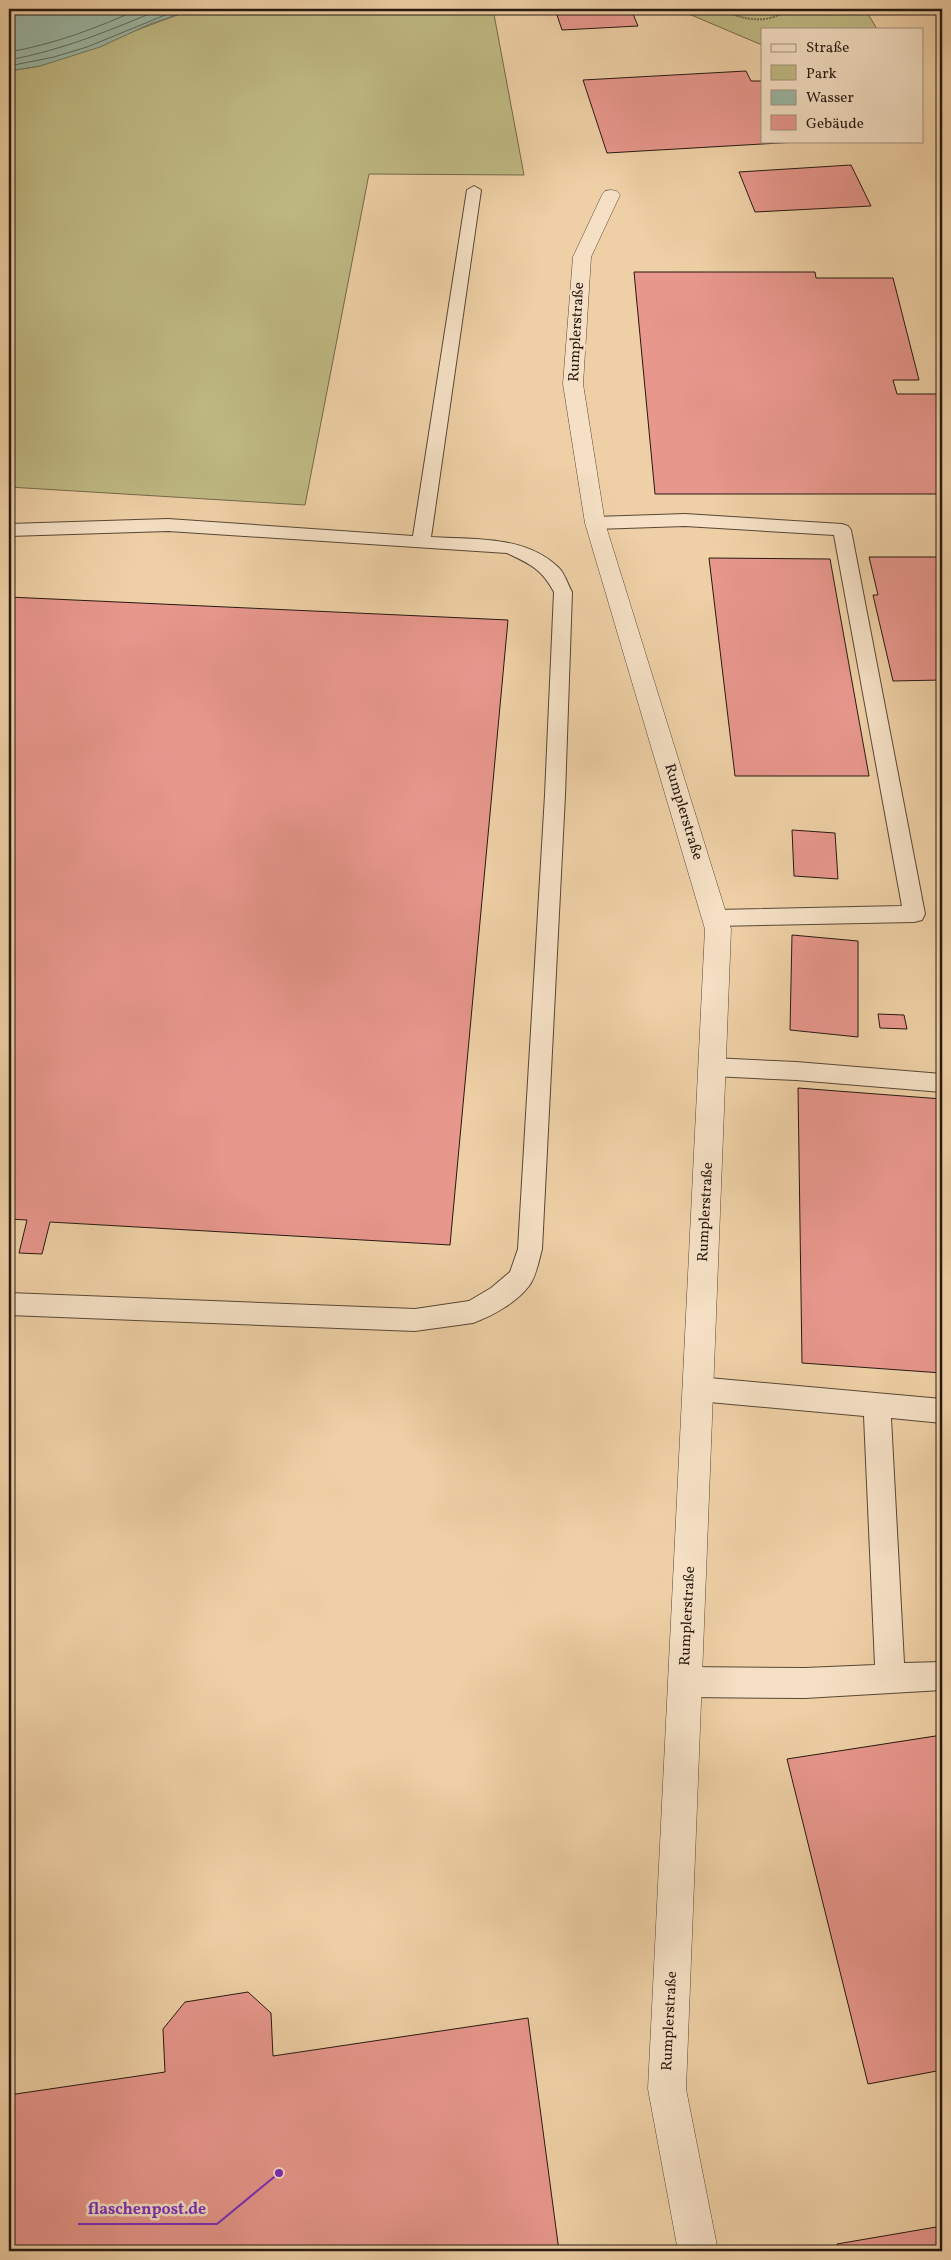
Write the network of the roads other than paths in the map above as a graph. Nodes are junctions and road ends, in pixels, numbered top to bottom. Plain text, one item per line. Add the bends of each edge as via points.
1 (474, 190) dead end
2 (611, 195) dead end
3 (596, 523) junction
4 (9, 530) edge
5 (422, 542) junction
6 (715, 918) junction
7 (712, 1067) junction
8 (942, 1083) edge
9 (9, 1304) edge
10 (698, 1389) junction
11 (877, 1405) junction
12 (942, 1410) edge
13 (942, 1676) edge
14 (890, 1679) junction
15 (685, 1682) junction
16 (698, 2251) edge

1 - 5 lane
2 - 3 street, Rumplerstraße via 582,257 573,384
3 - 6 street, Rumplerstraße
3 - 6 lane via 685,520 842,530 914,914
4 - 5 lane via 168,525
5 - 9 lane via 510,548 534,559 553,573 563,592 530,1249 520,1278 500,1296 473,1312 415,1320
6 - 7 street, Rumplerstraße via 718,928
7 - 8 lane
7 - 10 street, Rumplerstraße
10 - 11 lane
10 - 15 street, Rumplerstraße
11 - 12 lane
11 - 14 lane
13 - 14 lane
14 - 15 lane via 805,1683
15 - 16 street, Rumplerstraße via 666,2089

